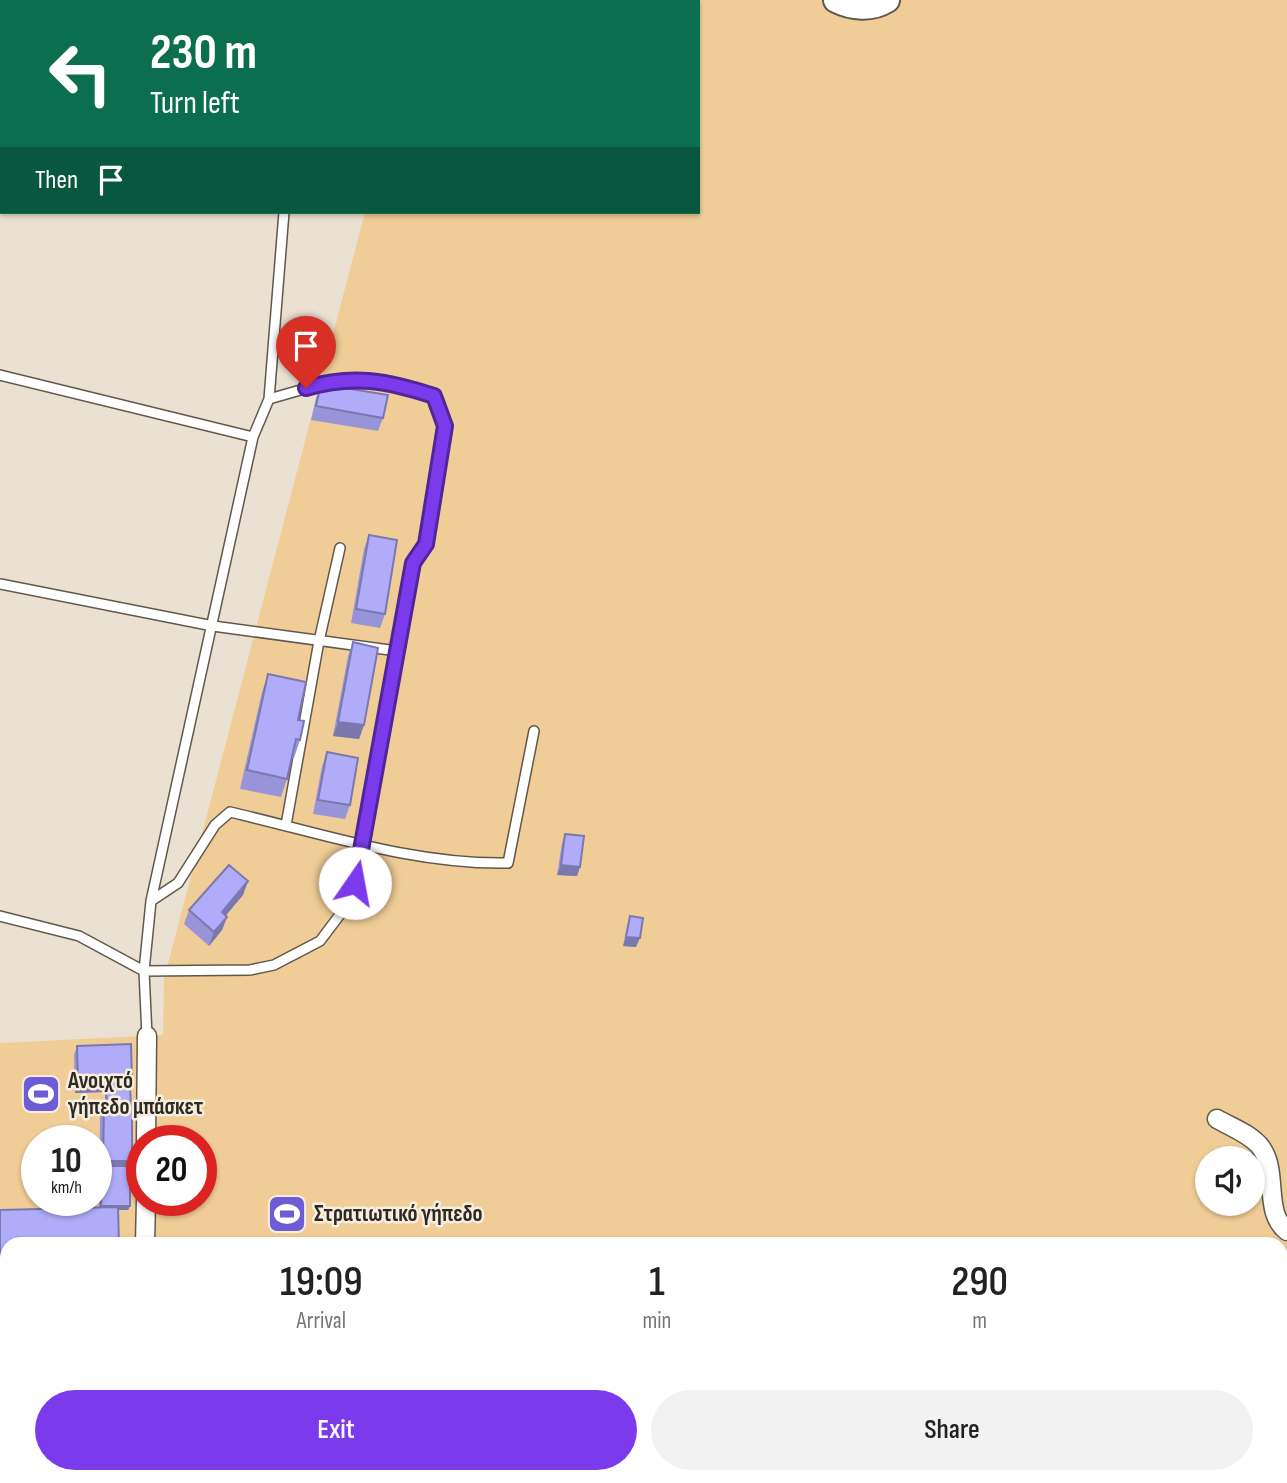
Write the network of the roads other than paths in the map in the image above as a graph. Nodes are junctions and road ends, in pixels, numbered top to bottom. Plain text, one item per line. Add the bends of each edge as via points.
1 (836, 0) edge
2 (887, 0) edge
3 (284, 214) edge
4 (0, 375) edge
5 (269, 399) junction
6 (253, 438) junction
7 (340, 548) dead end
8 (0, 584) edge
9 (213, 626) junction
10 (319, 642) junction
11 (397, 651) junction
12 (534, 731) dead end
13 (286, 825) junction
14 (363, 845) junction
15 (151, 901) junction
16 (0, 916) edge
17 (144, 971) junction
18 (147, 1036) joint
19 (1217, 1119) dead end
20 (146, 1125) edge
21 (146, 1216) edge
22 (1287, 1231) edge
23 (145, 1237) edge

1 - 2 street via 868,7
3 - 5 lane
4 - 6 lane
5 - 6 lane
5 - 11 lane via 325,383 366,381 386,381 434,396 445,426 426,544 413,563
6 - 9 lane
7 - 10 lane
8 - 9 lane
9 - 10 lane
9 - 15 lane
10 - 11 lane
10 - 13 lane
11 - 14 lane
12 - 14 lane via 508,863 470,864
13 - 14 lane
13 - 15 lane via 230,812 215,825 178,883
14 - 17 lane via 348,904 320,941 298,955 250,970
15 - 17 lane
16 - 17 lane via 79,936
17 - 18 lane
18 - 20 street
19 - 22 street via 1249,1136 1263,1151 1276,1216
21 - 23 street

